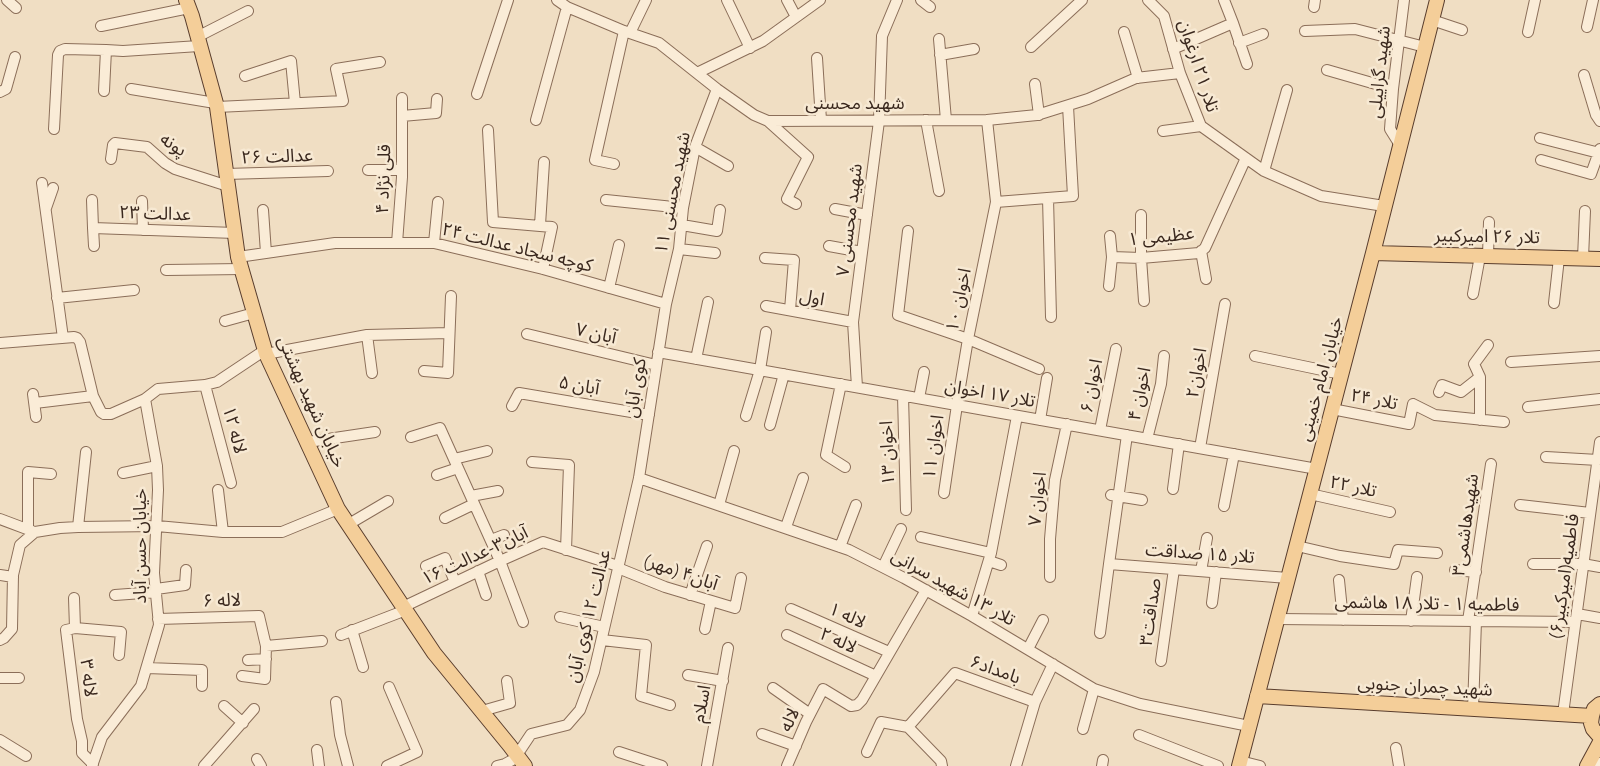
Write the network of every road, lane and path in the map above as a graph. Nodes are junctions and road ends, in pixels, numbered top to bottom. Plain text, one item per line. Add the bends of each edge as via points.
1 (7, 0) edge
2 (508, 0) edge
3 (557, 0) edge
4 (727, 0) edge
5 (787, 0) edge
6 (820, 0) edge
7 (897, 0) edge
8 (921, 0) edge
9 (1082, 0) edge
10 (1148, 0) edge
11 (1224, 0) edge
12 (1404, 0) edge
13 (1437, 0) edge
14 (1535, 0) edge
15 (1593, 0) edge
16 (643, 1) edge
17 (187, 4) edge
18 (930, 7) dead end
19 (16, 8) dead end
20 (567, 8) junction
21 (248, 11) dead end
22 (796, 17) junction
23 (1432, 20) junction
24 (1233, 23) junction
25 (101, 26) dead end
26 (1587, 26) dead end
27 (1462, 30) dead end
28 (1305, 31) dead end
29 (627, 32) junction
30 (1124, 32) dead end
31 (1528, 32) dead end
32 (1263, 34) dead end
33 (939, 40) dead end
34 (1400, 41) junction
35 (198, 42) junction
36 (1240, 42) junction
37 (1031, 47) dead end
38 (1425, 47) junction
39 (750, 48) junction
40 (1173, 48) junction
41 (974, 49) dead end
42 (106, 50) junction
43 (940, 55) junction
44 (15, 58) dead end
45 (817, 58) dead end
46 (380, 62) dead end
47 (1247, 64) dead end
48 (1327, 70) dead end
49 (1180, 72) junction
50 (697, 73) junction
51 (1584, 75) dead end
52 (245, 76) dead end
53 (1138, 78) junction
54 (1036, 84) dead end
55 (717, 88) junction
56 (1393, 89) junction
57 (131, 90) dead end
58 (1287, 90) dead end
59 (104, 91) dead end
60 (0, 92) edge
61 (477, 94) dead end
62 (402, 98) dead end
63 (437, 99) dead end
64 (295, 103) junction
65 (216, 105) junction
66 (1068, 106) junction
67 (1039, 114) junction
68 (402, 116) junction
69 (536, 120) dead end
70 (821, 120) junction
71 (926, 120) junction
72 (946, 120) junction
73 (987, 120) junction
74 (768, 121) junction
75 (878, 121) junction
76 (1600, 121) edge
77 (1201, 126) junction
78 (54, 129) dead end
79 (488, 130) dead end
80 (1163, 131) dead end
81 (1540, 138) dead end
82 (1400, 145) junction
83 (695, 147) junction
84 (1599, 151) edge
85 (1246, 158) junction
86 (111, 159) dead end
87 (1540, 160) dead end
88 (544, 162) dead end
89 (614, 164) dead end
90 (728, 166) dead end
91 (368, 170) dead end
92 (402, 170) junction
93 (328, 171) dead end
94 (1264, 171) junction
95 (227, 180) junction
96 (42, 183) dead end
97 (54, 188) dead end
98 (939, 191) dead end
99 (1048, 198) junction
100 (92, 200) dead end
101 (606, 200) dead end
102 (142, 201) dead end
103 (438, 202) dead end
104 (996, 202) junction
105 (796, 204) dead end
106 (1384, 206) junction
107 (683, 208) junction
108 (46, 209) junction
109 (835, 209) dead end
110 (263, 210) dead end
111 (720, 210) dead end
112 (1585, 211) dead end
113 (867, 215) junction
114 (1141, 215) dead end
115 (1490, 222) dead end
116 (540, 225) junction
117 (682, 225) junction
118 (92, 228) junction
119 (144, 230) junction
120 (908, 231) dead end
121 (235, 233) junction
122 (1110, 236) dead end
123 (397, 243) junction
124 (434, 243) junction
125 (619, 245) dead end
126 (94, 246) dead end
127 (829, 246) dead end
128 (679, 249) junction
129 (1202, 251) junction
130 (266, 252) junction
131 (862, 252) junction
132 (715, 253) dead end
133 (1373, 253) junction
134 (1484, 256) junction
135 (1112, 257) junction
136 (765, 258) dead end
137 (1141, 258) junction
138 (1559, 258) junction
139 (1583, 258) junction
140 (1600, 259) edge
141 (240, 263) junction
142 (543, 269) junction
143 (166, 270) dead end
144 (1206, 279) dead end
145 (1109, 286) dead end
146 (609, 288) junction
147 (134, 290) dead end
148 (1473, 294) dead end
149 (451, 296) dead end
150 (57, 298) junction
151 (1144, 301) dead end
152 (708, 302) dead end
153 (666, 304) junction
154 (1225, 304) dead end
155 (1554, 304) dead end
156 (766, 306) dead end
157 (790, 310) junction
158 (254, 313) junction
159 (1050, 317) dead end
160 (225, 322) dead end
161 (853, 322) junction
162 (766, 332) dead end
163 (449, 333) junction
164 (528, 334) dead end
165 (367, 335) junction
166 (63, 338) junction
167 (968, 339) junction
168 (0, 343) edge
169 (1488, 345) dead end
170 (1116, 349) dead end
171 (266, 352) junction
172 (658, 352) junction
173 (1164, 356) dead end
174 (1255, 356) dead end
175 (1600, 356) edge
176 (696, 359) junction
177 (1511, 362) dead end
178 (656, 365) junction
179 (1039, 368) dead end
180 (760, 370) junction
181 (424, 371) dead end
182 (924, 372) dead end
183 (372, 373) dead end
184 (784, 374) junction
185 (1341, 374) junction
186 (1480, 377) junction
187 (1047, 378) dead end
188 (841, 384) junction
189 (205, 386) junction
190 (856, 387) junction
191 (1438, 392) dead end
192 (93, 396) junction
193 (903, 396) junction
194 (919, 398) junction
195 (145, 399) junction
196 (1600, 399) edge
197 (956, 405) junction
198 (512, 406) dead end
199 (1528, 407) dead end
200 (1332, 408) junction
201 (648, 415) junction
202 (746, 416) dead end
203 (1017, 416) junction
204 (36, 417) dead end
205 (1040, 420) junction
206 (1480, 420) junction
207 (1504, 422) dead end
208 (1067, 424) junction
209 (770, 425) dead end
210 (1100, 430) junction
211 (375, 432) dead end
212 (1127, 435) junction
213 (411, 437) dead end
214 (1147, 439) junction
215 (308, 442) junction
216 (1600, 442) edge
217 (1179, 444) junction
218 (1200, 448) junction
219 (487, 451) dead end
220 (86, 452) dead end
221 (734, 452) dead end
222 (1234, 454) junction
223 (1546, 456) dead end
224 (532, 462) dead end
225 (456, 464) junction
226 (1491, 464) dead end
227 (157, 466) junction
228 (1598, 466) edge
229 (845, 467) dead end
230 (1316, 468) junction
231 (123, 473) dead end
232 (51, 474) dead end
233 (437, 475) dead end
234 (639, 478) junction
235 (803, 478) dead end
236 (231, 483) dead end
237 (1173, 489) dead end
238 (218, 490) dead end
239 (498, 492) dead end
240 (944, 493) dead end
241 (1310, 494) junction
242 (1115, 496) junction
243 (473, 500) junction
244 (1142, 500) dead end
245 (388, 502) dead end
246 (1520, 504) dead end
247 (719, 505) junction
248 (856, 505) dead end
249 (1224, 506) dead end
250 (338, 509) junction
251 (906, 510) dead end
252 (1390, 512) dead end
253 (1590, 513) junction
254 (445, 518) dead end
255 (0, 519) edge
256 (349, 524) junction
257 (157, 526) junction
258 (78, 527) junction
259 (786, 527) junction
260 (901, 529) dead end
261 (32, 530) junction
262 (223, 532) junction
263 (504, 535) dead end
264 (921, 537) dead end
265 (1207, 538) dead end
266 (491, 540) junction
267 (706, 546) dead end
268 (1297, 546) junction
269 (840, 547) junction
270 (566, 550) junction
271 (1437, 553) dead end
272 (990, 557) junction
273 (500, 561) junction
274 (1108, 564) junction
275 (1533, 564) dead end
276 (1583, 564) junction
277 (1001, 565) dead end
278 (426, 566) dead end
279 (1600, 566) edge
280 (618, 567) junction
281 (884, 568) junction
282 (1174, 569) junction
283 (186, 570) dead end
284 (1454, 570) dead end
285 (478, 571) junction
286 (1201, 571) junction
287 (1216, 572) junction
288 (1476, 572) junction
289 (0, 575) edge
290 (13, 577) junction
291 (1417, 577) dead end
292 (741, 578) dead end
293 (1050, 578) dead end
294 (1288, 578) junction
295 (1340, 580) dead end
296 (455, 582) junction
297 (156, 590) junction
298 (926, 590) junction
299 (115, 595) dead end
300 (486, 595) dead end
301 (690, 595) junction
302 (74, 598) dead end
303 (711, 601) junction
304 (1212, 603) dead end
305 (404, 608) junction
306 (791, 609) dead end
307 (972, 616) junction
308 (560, 617) dead end
309 (1576, 618) junction
310 (1600, 618) edge
311 (158, 619) junction
312 (1278, 619) junction
313 (1043, 620) dead end
314 (1343, 620) junction
315 (1411, 620) junction
316 (1472, 621) junction
317 (523, 622) dead end
318 (604, 626) junction
319 (75, 628) junction
320 (704, 629) dead end
321 (352, 630) junction
322 (1100, 633) dead end
323 (341, 635) dead end
324 (786, 635) dead end
325 (0, 640) edge
326 (602, 640) junction
327 (322, 641) dead end
328 (266, 646) junction
329 (728, 648) dead end
330 (1028, 649) junction
331 (889, 652) junction
332 (119, 655) dead end
333 (266, 659) junction
334 (248, 660) dead end
335 (1160, 661) dead end
336 (1053, 664) junction
337 (362, 667) dead end
338 (146, 668) junction
339 (688, 675) dead end
340 (242, 676) dead end
341 (876, 676) junction
342 (0, 678) edge
343 (19, 678) dead end
344 (507, 681) dead end
345 (722, 681) junction
346 (202, 686) dead end
347 (389, 687) dead end
348 (773, 688) dead end
349 (1094, 689) junction
350 (1257, 696) junction
351 (336, 702) dead end
352 (1035, 702) junction
353 (1600, 704) edge
354 (670, 705) dead end
355 (224, 706) dead end
356 (254, 709) dead end
357 (1474, 709) junction
358 (482, 711) junction
359 (810, 714) junction
360 (1563, 714) junction
361 (1592, 716) junction
362 (243, 723) junction
363 (1249, 726) junction
364 (908, 727) junction
365 (1083, 729) dead end
366 (762, 734) dead end
367 (1139, 735) dead end
368 (1600, 737) edge
369 (0, 740) edge
370 (1600, 742) edge
371 (796, 746) junction
372 (1396, 748) dead end
373 (317, 750) dead end
374 (619, 752) dead end
375 (867, 752) dead end
376 (26, 756) dead end
377 (520, 759) edge
378 (1239, 763) edge
379 (1592, 763) edge
380 (93, 765) edge
381 (204, 766) edge
382 (319, 766) edge
383 (348, 766) edge
384 (387, 766) edge
385 (496, 766) edge
386 (662, 766) edge
387 (707, 766) edge
388 (787, 766) edge
389 (942, 766) edge
390 (1016, 766) edge
391 (1218, 766) edge
392 (1260, 766) edge
393 (1399, 766) edge

1 - 19 street
2 - 61 street
3 - 20 street, شهید محسنی
4 - 39 street
5 - 22 street
6 - 22 street
7 - 75 street, شهید محسنی ۷ via 882,36
8 - 18 street
9 - 37 street
10 - 40 street, تلار ۲۱ ارغوان via 1164,16
11 - 24 street
12 - 34 street, شهید گراییلی
13 - 23 main road, خیابان امام خمینی
14 - 31 street
15 - 26 street
16 - 29 street
17 - 25 street
17 - 35 main road, خیابان شهید بهشتی
20 - 29 street, شهید محسنی
20 - 69 street
21 - 35 street
22 - 39 street
23 - 27 street
23 - 38 main road, خیابان امام خمینی
24 - 36 street
24 - 40 street
28 - 34 street via 1356,29
29 - 50 street, شهید محسنی via 659,43
29 - 89 street via 595,160
30 - 53 street
32 - 36 street
33 - 43 street
34 - 38 street
34 - 56 street, شهید گراییلی
35 - 42 street
35 - 65 main road, خیابان شهید بهشتی
36 - 47 street
38 - 82 main road, خیابان امام خمینی
39 - 50 street
40 - 49 street, تلار ۲۱ ارغوان
41 - 43 street
42 - 59 street
42 - 78 street via 60,51
43 - 72 street
44 - 60 street via 6,90
45 - 70 street
46 - 64 street via 336,69 343,101
48 - 56 street
49 - 53 street, شهید محسنی
49 - 77 street, تلار ۲۱ ارغوان
50 - 55 street, شهید محسنی
51 - 76 street
52 - 64 street via 291,61
53 - 66 street, شهید محسنی
54 - 67 street
55 - 74 street, شهید محسنی via 754,115
55 - 83 street, شهید محسنی ۱۱
56 - 82 street, شهید گراییلی via 1390,129
57 - 65 street
58 - 94 street
62 - 68 street, قلی نژاد ۴
63 - 68 street via 436,113
64 - 65 street
65 - 95 main road, خیابان شهید بهشتی
66 - 67 street, شهید محسنی
66 - 99 street via 1073,196
67 - 73 street, شهید محسنی
68 - 92 street, قلی نژاد ۴
70 - 74 street, شهید محسنی
70 - 75 street, شهید محسنی
71 - 72 street, شهید محسنی
71 - 75 street, شهید محسنی
71 - 98 street
72 - 73 street, شهید محسنی
73 - 104 street, اخوان ۱۰
74 - 105 street via 808,157 788,199
75 - 113 street, شهید محسنی ۷
77 - 80 street
77 - 85 street, تلار ۲۱ ارغوان
79 - 116 street via 493,222
81 - 84 street
82 - 106 main road, خیابان امام خمینی
83 - 90 street
83 - 107 street, شهید محسنی ۱۱
84 - 87 street via 1591,174
85 - 94 street, تلار ۲۱ ارغوان
85 - 129 street, عظیمی ۱
86 - 95 street, پونه via 115,143 147,147 176,169
88 - 116 street
91 - 92 street
92 - 123 street, قلی نژاد ۴
93 - 95 street, عدالت ۲۶
94 - 106 street, تلار ۲۱ ارغوان via 1321,196
95 - 121 main road, خیابان شهید بهشتی
96 - 108 street
97 - 108 street
99 - 104 street
99 - 159 street
100 - 118 street
101 - 107 street
102 - 119 street
103 - 124 street
104 - 167 street, اخوان ۱۰
106 - 133 main road, خیابان امام خمینی
107 - 117 street, شهید محسنی ۱۱
108 - 150 street
109 - 113 street
110 - 130 street
111 - 117 street via 717,231
112 - 139 street
113 - 131 street, شهید محسنی ۷
114 - 137 street
115 - 134 street
116 - 142 street via 552,227
117 - 128 street, شهید محسنی ۱۱
118 - 119 street, عدالت ۲۳
118 - 126 street
119 - 121 street, عدالت ۲۳
120 - 167 street via 898,315
121 - 141 main road, خیابان شهید بهشتی
122 - 135 street
123 - 124 street, کوچه سجاد عدالت ۲۴
123 - 130 street, کوچه سجاد عدالت ۲۴ via 335,242
124 - 142 street, کوچه سجاد عدالت ۲۴
125 - 146 street
127 - 131 street
128 - 132 street
128 - 153 street, شهید محسنی ۱۱
129 - 137 street, عظیمی ۱
129 - 144 street
130 - 141 street, کوچه سجاد عدالت ۲۴
131 - 161 street, شهید محسنی ۷
133 - 134 main road, تلار ۲۶ امیرکبیر
133 - 185 main road, خیابان امام خمینی
134 - 138 main road, تلار ۲۶ امیرکبیر
134 - 148 street
135 - 137 street, عظیمی ۱
135 - 145 street
136 - 157 street via 794,260
137 - 151 street
138 - 139 main road, تلار ۲۶ امیرکبیر
138 - 155 street
139 - 140 main road, تلار ۲۶ امیرکبیر
141 - 143 street, کوچه سجاد عدالت ۲۴
141 - 158 main road, خیابان شهید بهشتی
142 - 146 street, کوچه سجاد عدالت ۲۴
146 - 153 street, کوچه سجاد عدالت ۲۴
147 - 150 street
149 - 163 street
150 - 166 street
152 - 176 street
153 - 172 street, کوی آبان
154 - 218 street, اخوان۲
156 - 157 street, اول
157 - 161 street, اول
158 - 160 street
158 - 171 main road, خیابان شهید بهشتی
161 - 190 street, شهید محسنی ۷
162 - 180 street
163 - 165 street
163 - 181 street via 448,373
164 - 178 street, آبان ۷
165 - 171 street
165 - 183 street
166 - 168 street
166 - 192 street via 74,337 80,342
167 - 179 street
167 - 197 street, اخوان ۱۰
169 - 186 street via 1474,364
170 - 210 street, اخوان ۶
171 - 189 street
171 - 215 main road, خیابان شهید بهشتی
172 - 176 street, تلار ۱۷ اخوان
172 - 178 street, کوی آبان
173 - 214 street, اخوان ۴ via 1161,384
174 - 185 street
175 - 177 street
176 - 180 street, تلار ۱۷ اخوان
178 - 201 street, کوی آبان
180 - 184 street, تلار ۱۷ اخوان
180 - 202 street
182 - 194 street
184 - 188 street, تلار ۱۷ اخوان
184 - 209 street
185 - 200 main road, خیابان امام خمینی
186 - 191 street via 1461,392 1442,385
186 - 206 street
187 - 205 street
188 - 190 street, تلار ۱۷ اخوان
188 - 229 street via 826,455
189 - 195 street via 158,389
189 - 236 street, لاله ۱۲
190 - 193 street, تلار ۱۷ اخوان
192 - 195 street via 104,414
192 - 204 street via 34,399
193 - 194 street, تلار ۱۷ اخوان
193 - 251 street, اخوان ۱۳
194 - 197 street, تلار ۱۷ اخوان
195 - 227 street, خیابان حسن آباد
196 - 199 street
197 - 203 street, تلار ۱۷ اخوان
197 - 240 street, اخوان ۱۱
198 - 201 street, آبان ۵ via 519,392
200 - 206 street, تلار ۲۴ via 1409,424 1414,404 1434,415
200 - 230 main road, خیابان امام خمینی
201 - 234 street, کوی آبان
203 - 205 street, تلار ۱۷ اخوان
203 - 272 street
205 - 208 street, تلار ۱۷ اخوان
206 - 207 street
208 - 210 street, تلار ۱۷ اخوان
208 - 293 street, اخوان ۷ via 1055,480
210 - 212 street, تلار ۱۷ اخوان
211 - 215 street
212 - 214 street, تلار ۱۷ اخوان
212 - 242 street
213 - 225 street via 440,428
214 - 217 street, تلار ۱۷ اخوان
215 - 250 main road, خیابان شهید بهشتی
216 - 228 street, فاطمیه(امیرکبیر۶)
217 - 218 street, تلار ۱۷ اخوان
217 - 237 street
218 - 222 street, تلار ۱۷ اخوان
219 - 225 street
220 - 258 street
221 - 247 street
222 - 230 street, تلار ۱۷ اخوان
222 - 249 street
223 - 228 street
224 - 270 street via 570,466
225 - 233 street
225 - 243 street
226 - 288 street, شهیدهاشمی۳
227 - 231 street
227 - 257 street, خیابان حسن آباد
228 - 253 street, فاطمیه(امیرکبیر۶)
230 - 241 main road, خیابان امام خمینی
232 - 261 street via 28,472
234 - 247 street, تلار ۱۳ شهید سرانی
234 - 280 street, عدالت ۱۲ کوی آبان
235 - 259 street
238 - 262 street
239 - 243 street
241 - 252 street, تلار ۲۲
241 - 268 main road, خیابان امام خمینی
242 - 244 street
242 - 274 street
243 - 254 street
243 - 266 street
245 - 256 street
246 - 253 street
247 - 259 street, تلار ۱۳ شهید سرانی
248 - 269 street
250 - 256 main road, خیابان شهید بهشتی
250 - 262 street via 282,532
253 - 276 street, فاطمیه(امیرکبیر۶)
255 - 261 street
256 - 305 main road, خیابان شهید بهشتی
257 - 258 street
257 - 262 street
257 - 297 street, خیابان حسن آباد
258 - 261 street
259 - 269 street, تلار ۱۳ شهید سرانی
260 - 281 street
261 - 290 street via 20,545
263 - 266 street
264 - 272 street
265 - 286 street
266 - 273 street
267 - 301 street
268 - 271 street via 1394,564 1398,550
268 - 294 main road, خیابان امام خمینی
269 - 281 street, تلار ۱۳ شهید سرانی
270 - 273 street, آبان۳-عدالت ۱۶ via 542,542
270 - 280 street, آبان۳-عدالت ۱۶
272 - 277 street
272 - 307 street
273 - 285 street, آبان۳-عدالت ۱۶
273 - 317 street
274 - 282 street, تلار ۱۵ صداقت
274 - 322 street
275 - 276 street
276 - 279 street
276 - 309 street, فاطمیه(امیرکبیر۶)
278 - 296 street via 445,558
280 - 301 street, آبان۴ (مهر) via 665,588
280 - 318 street, عدالت ۱۲ کوی آبان
281 - 298 street, تلار ۱۳ شهید سرانی
282 - 286 street, تلار ۱۵ صداقت
282 - 335 street, صداقت۳
283 - 297 street via 185,585
284 - 288 street
285 - 296 street, آبان۳-عدالت ۱۶
285 - 300 street
286 - 287 street, تلار ۱۵ صداقت
287 - 294 street, تلار ۱۵ صداقت
287 - 304 street
288 - 316 street, شهیدهاشمی۳
289 - 290 street
290 - 325 street via 12,629
291 - 315 street
292 - 303 street, آبان۴ (مهر) via 734,608
294 - 312 main road, خیابان امام خمینی
295 - 314 street
296 - 305 street, آبان۳-عدالت ۱۶
297 - 299 street
297 - 311 street, خیابان حسن آباد
298 - 307 street, تلار ۱۳ شهید سرانی
298 - 331 street
301 - 303 street, آبان۴ (مهر)
302 - 319 street, لاله ۳
303 - 320 street
305 - 321 street, آبان۳-عدالت ۱۶
305 - 358 main road, خیابان شهید بهشتی via 434,653
306 - 331 street, لاله ۱
307 - 330 street, تلار ۱۳ شهید سرانی
308 - 318 street
309 - 310 street, فاطمیه ۱ - تلار ۱۸ هاشمی
309 - 316 street, فاطمیه ۱ - تلار ۱۸ هاشمی
309 - 360 street, فاطمیه(امیرکبیر۶)
311 - 328 street, لاله ۶ via 260,616
311 - 338 street, خیابان حسن آباد
312 - 314 street, فاطمیه ۱ - تلار ۱۸ هاشمی
312 - 350 main road, خیابان امام خمینی
313 - 330 street
314 - 315 street, فاطمیه ۱ - تلار ۱۸ هاشمی
315 - 316 street, فاطمیه ۱ - تلار ۱۸ هاشمی
316 - 357 street, شهیدهاشمی۳
318 - 326 street, عدالت ۱۲ کوی آبان
319 - 332 street via 121,632
319 - 380 street, لاله ۳ via 66,630 74,695 82,753
321 - 323 street, آبان۳-عدالت ۱۶
321 - 337 street
324 - 341 street, لاله ۲
326 - 354 street via 646,645 641,696
326 - 377 street, عدالت ۱۲ کوی آبان via 580,710 567,725 531,734
327 - 328 street
328 - 333 street
329 - 345 street, اسلام
330 - 336 street, تلار ۱۳ شهید سرانی
331 - 341 street
333 - 334 street
333 - 340 street via 265,679
336 - 349 street, تلار ۱۳ شهید سرانی
336 - 352 street
338 - 346 street via 202,670
338 - 380 street, خیابان حسن آباد via 141,686 102,737
339 - 345 street
341 - 359 street, لاله via 857,705 851,706 824,689
342 - 343 street
344 - 358 street via 510,703
345 - 387 street, اسلام
347 - 384 street via 417,752
348 - 359 street
349 - 363 street, تلار ۱۳ شهید سرانی via 1140,704
349 - 365 street
350 - 357 main road, شهید چمران جنوبی
350 - 363 main road, خیابان امام خمینی
351 - 383 street
352 - 364 street, بامداد۶ via 954,673
352 - 390 street
353 - 361 main road
355 - 362 street
356 - 362 street
357 - 360 main road, شهید چمران جنوبی
358 - 377 main road, خیابان شهید بهشتی
359 - 371 street, لاله
360 - 361 main road, شهید چمران جنوبی
361 - 368 main road via 1593,729
362 - 381 street
363 - 378 main road, خیابان امام خمینی
364 - 375 street via 881,722
364 - 389 street via 941,761
366 - 371 street
367 - 391 street
369 - 376 street
370 - 379 main road
371 - 388 street, لاله
372 - 393 street
373 - 382 street
374 - 386 street
377 - 385 street
378 - 392 street

